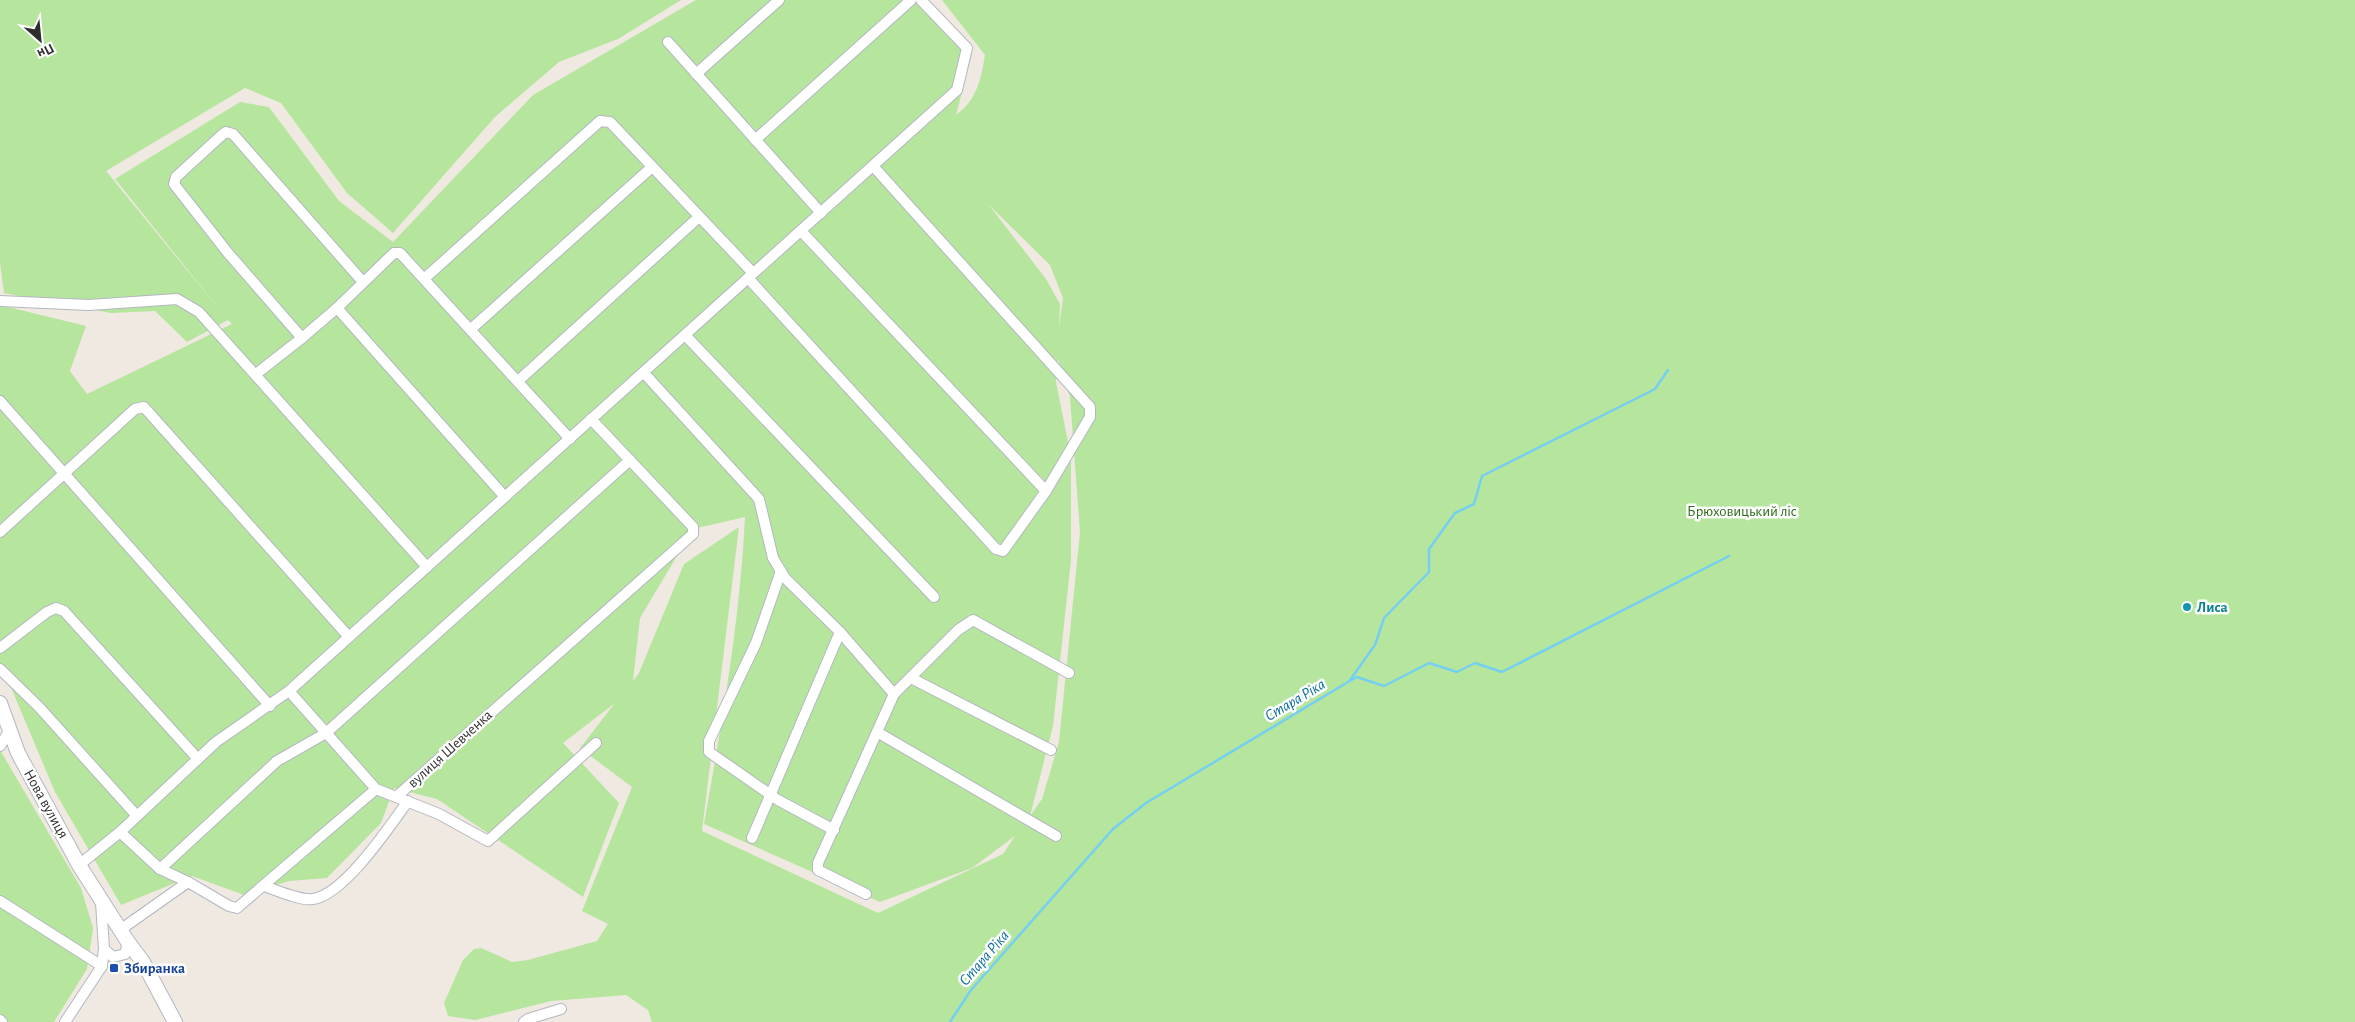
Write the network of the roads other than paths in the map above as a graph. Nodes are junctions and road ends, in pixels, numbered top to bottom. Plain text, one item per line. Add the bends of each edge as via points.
1 (779, 0) edge
2 (911, 0) edge
3 (921, 0) edge
4 (668, 42) dead end
5 (696, 74) junction
6 (756, 140) junction
7 (873, 166) junction
8 (652, 167) junction
9 (821, 212) junction
10 (699, 217) junction
11 (801, 231) junction
12 (751, 276) junction
13 (425, 278) junction
14 (363, 282) junction
15 (0, 301) edge
16 (337, 308) junction
17 (471, 329) junction
18 (685, 335) junction
19 (302, 338) junction
20 (644, 373) junction
21 (256, 374) junction
22 (518, 381) junction
23 (0, 401) edge
24 (591, 419) junction
25 (570, 439) junction
26 (630, 460) junction
27 (65, 474) junction
28 (1046, 491) junction
29 (504, 497) junction
30 (0, 532) edge
31 (427, 567) junction
32 (781, 571) junction
33 (934, 598) dead end
34 (840, 632) junction
35 (349, 637) junction
36 (0, 648) edge
37 (0, 669) edge
38 (1069, 674) dead end
39 (911, 678) junction
40 (289, 692) junction
41 (894, 694) junction
42 (0, 703) edge
43 (270, 706) junction
44 (10, 730) junction
45 (878, 732) junction
46 (326, 733) junction
47 (596, 743) dead end
48 (0, 746) edge
49 (1051, 750) dead end
50 (198, 760) junction
51 (376, 789) junction
52 (770, 794) junction
53 (396, 797) junction
54 (408, 801) junction
55 (137, 816) junction
56 (834, 830) junction
57 (120, 832) junction
58 (1056, 836) dead end
59 (752, 838) dead end
60 (79, 865) junction
61 (160, 869) junction
62 (188, 882) junction
63 (264, 886) junction
64 (866, 894) dead end
65 (0, 900) edge
66 (101, 901) junction
67 (119, 928) junction
68 (103, 931) junction
69 (104, 949) junction
70 (123, 951) junction
71 (102, 966) junction
72 (561, 1009) dead end
73 (65, 1022) edge
74 (175, 1022) edge
75 (524, 1022) edge

1 - 5 street
2 - 6 street
3 - 7 street via 966,48 957,90
4 - 5 street
5 - 6 street
6 - 9 street
7 - 9 street
7 - 28 street via 1090,407 1090,417
8 - 10 street
8 - 13 street via 610,122 600,121
8 - 17 street
9 - 11 street
10 - 12 street
10 - 22 street
11 - 12 street
11 - 28 street
12 - 18 street
12 - 28 street via 996,548 1004,551
13 - 14 street via 400,253 394,253
13 - 17 street
14 - 16 street
14 - 19 street via 233,134 223,134 176,178 174,184 228,253
15 - 21 street via 89,305 177,299 199,312
16 - 19 street
16 - 29 street
17 - 22 street
18 - 20 street
18 - 33 street
19 - 21 street
20 - 24 street
20 - 32 street via 759,499 773,558
21 - 31 street
22 - 25 street
23 - 27 street
24 - 25 street
24 - 26 street
25 - 29 street
26 - 46 street
26 - 53 street, вулиця Шевченка via 693,527 693,534
27 - 30 street
27 - 35 street via 135,409 144,407
27 - 43 street
29 - 31 street
31 - 35 street
32 - 34 street
32 - 52 street via 756,643 710,742 709,752
34 - 41 street
34 - 52 street
35 - 40 street
36 - 50 street via 47,612 56,608 64,610
37 - 55 street via 39,707
38 - 39 street via 973,620 958,630
39 - 41 street
39 - 49 street
40 - 43 street
40 - 46 street
41 - 45 street
42 - 44 street, Нова вулиця
43 - 50 street via 216,742
44 - 48 street
44 - 60 street, Нова вулиця via 18,754
45 - 56 street
45 - 58 street
46 - 51 street
46 - 61 street via 277,762
47 - 54 street via 488,840
50 - 55 street
51 - 53 street, вулиця Шевченка
51 - 63 street
52 - 56 street
52 - 59 street
53 - 54 street
54 - 63 street via 376,844 330,893 312,899
55 - 57 street
56 - 64 street via 818,863 818,870
57 - 60 street
57 - 61 street
60 - 66 street, Нова вулиця
61 - 62 street
62 - 63 street via 238,908
62 - 67 street
65 - 71 street
66 - 67 street, Нова вулиця
66 - 68 street, Нова вулиця
67 - 68 street via 110,926
67 - 70 street, Нова вулиця
68 - 69 street, Нова вулиця
69 - 70 street via 107,954
69 - 71 street, Нова вулиця
70 - 71 street
70 - 74 street, Нова вулиця via 140,958
71 - 73 street
72 - 75 street

